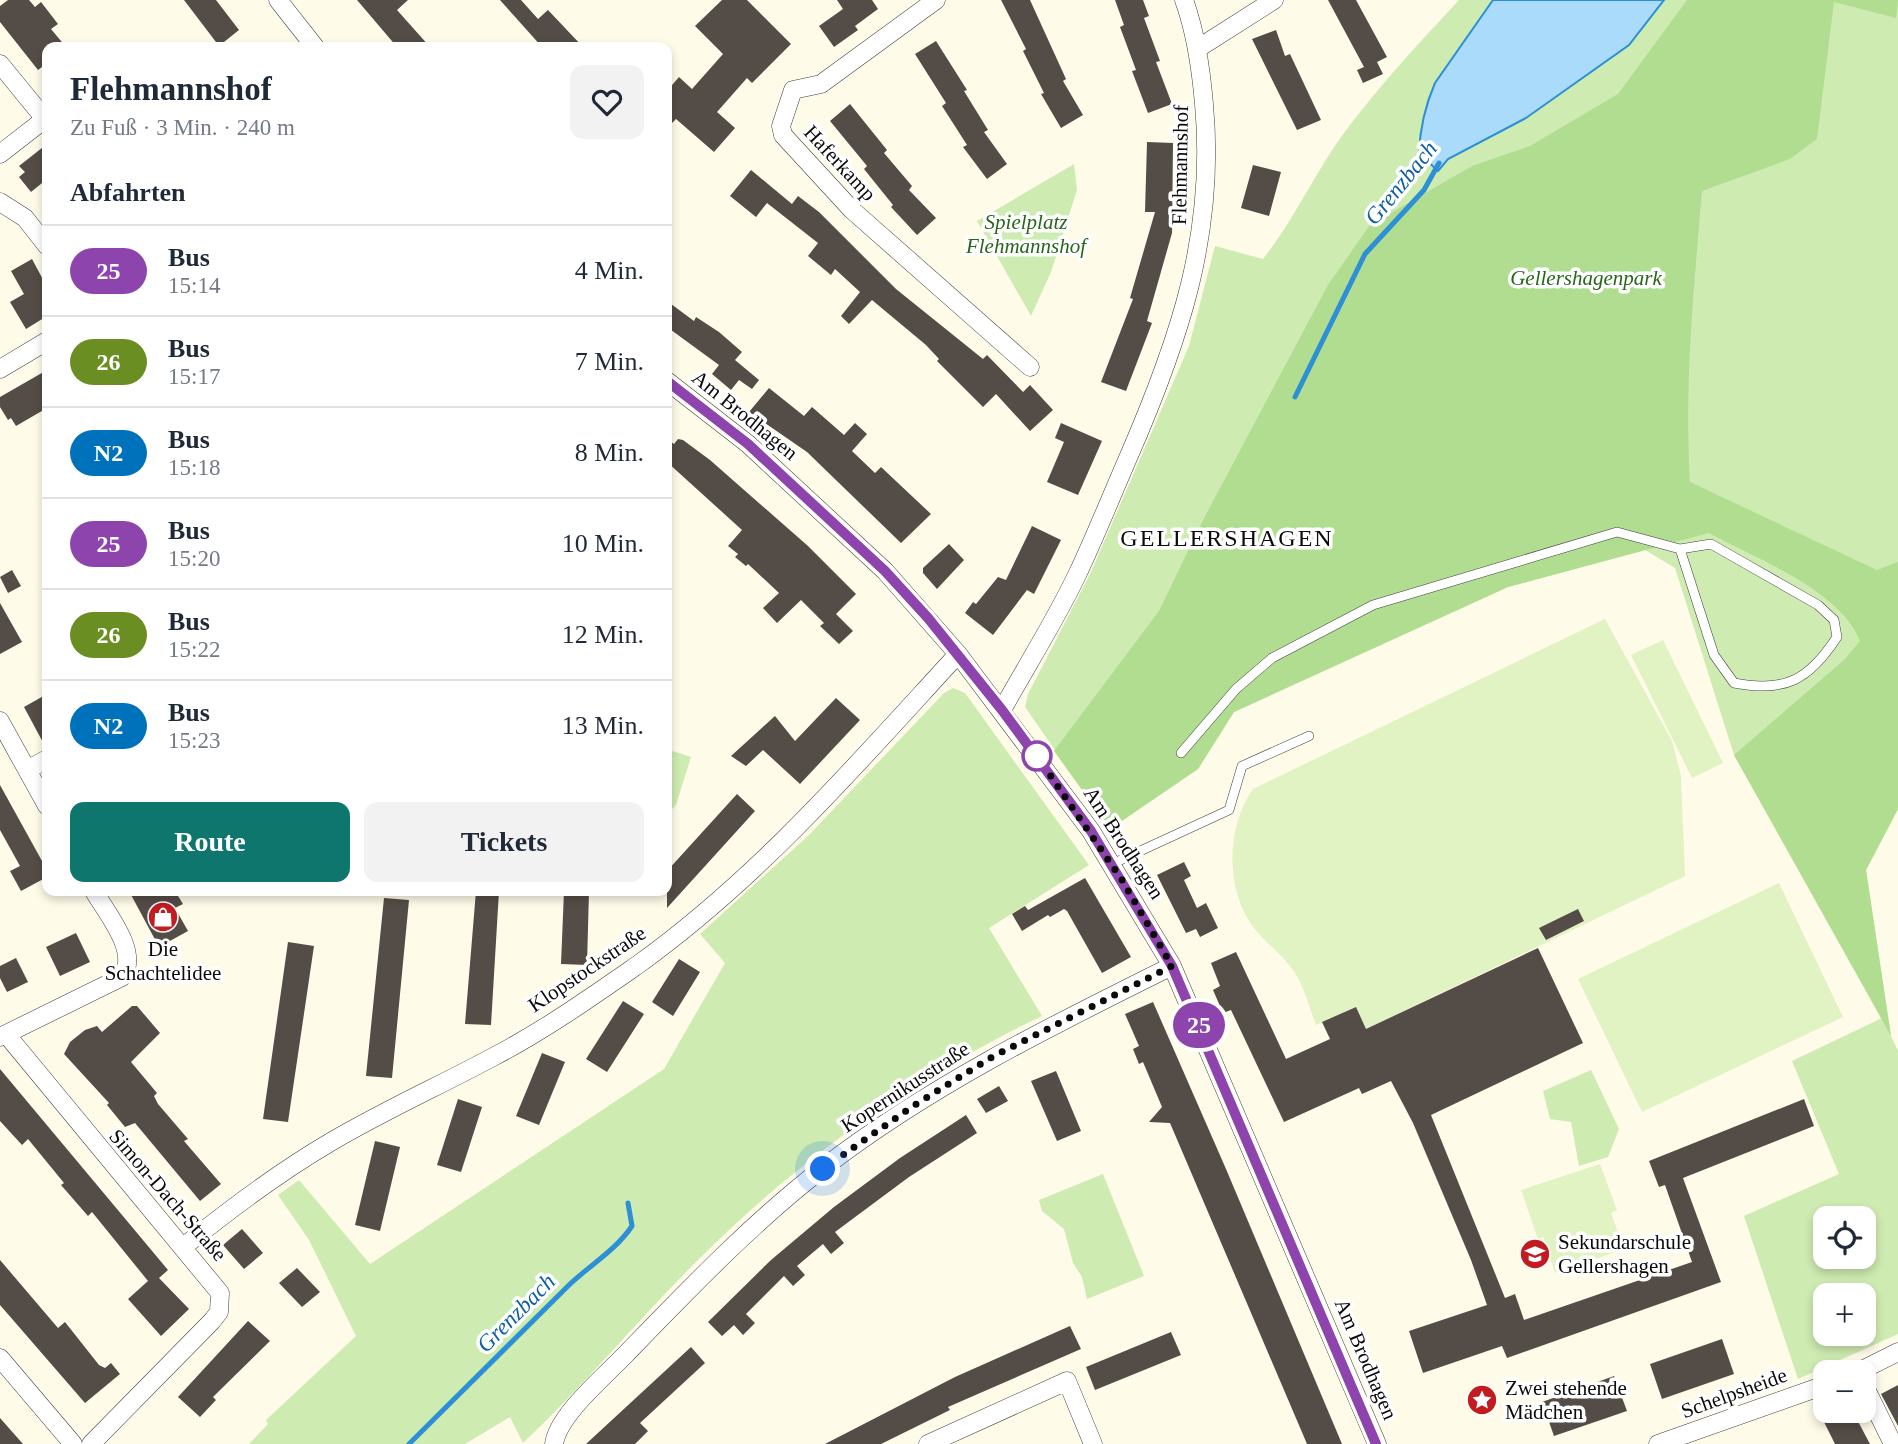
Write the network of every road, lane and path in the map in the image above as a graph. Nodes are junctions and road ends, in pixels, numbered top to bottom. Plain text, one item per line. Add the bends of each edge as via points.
1 (278, 0) edge
2 (936, 0) edge
3 (1184, 0) edge
4 (1274, 0) edge
5 (311, 42) edge
6 (1197, 49) junction
7 (0, 64) edge
8 (42, 115) edge
9 (42, 121) edge
10 (0, 153) edge
11 (0, 202) edge
12 (42, 240) edge
13 (42, 344) edge
14 (1030, 367) dead end
15 (0, 369) edge
16 (672, 385) edge
17 (1680, 549) junction
18 (958, 654) junction
19 (1002, 710) junction
20 (0, 721) edge
21 (1309, 736) dead end
22 (1181, 753) dead end
23 (42, 762) edge
24 (27, 770) junction
25 (42, 797) edge
26 (1112, 864) junction
27 (97, 896) edge
28 (1172, 966) junction
29 (3, 1036) edge
30 (183, 1247) junction
31 (1898, 1352) edge
32 (0, 1358) edge
33 (1876, 1363) edge
34 (1813, 1389) edge
35 (1876, 1409) edge
36 (73, 1444) edge
37 (90, 1444) edge
38 (554, 1444) edge
39 (928, 1444) edge
40 (1093, 1444) edge
41 (1377, 1444) edge
42 (1658, 1444) edge
43 (1893, 1444) edge

1 - 5 street
2 - 14 street, Haferkamp via 821,84 793,90 781,126 783,135 861,218
3 - 6 street, Flehmannshof
4 - 6 street
6 - 19 street, Flehmannshof via 1205,117 1206,200 1202,238 1182,320 1076,577
7 - 8 street
9 - 10 street
11 - 12 street via 25,218
13 - 15 street
16 - 18 street, Am Brodhagen via 748,444 851,537
17 - 17 lane via 1714,655 1734,683 1763,689 1803,677 1837,637 1833,620 1818,605 1711,544
17 - 22 lane via 1616,532 1373,605 1272,659 1236,689
18 - 19 street, Am Brodhagen
18 - 30 street, Klopstockstraße via 779,847 684,929 523,1040 304,1158
19 - 26 street, Am Brodhagen
20 - 24 street
21 - 26 lane via 1242,766 1229,810
23 - 24 street
24 - 25 street
26 - 28 street, Am Brodhagen
27 - 29 street via 128,953 128,969 122,977
28 - 38 street, Kopernikusstraße via 992,1057 823,1169 663,1317 574,1409 558,1429
28 - 41 street, Am Brodhagen
29 - 30 street, Simon-Dach-Straße
30 - 37 street, Simon-Dach-Straße via 215,1284 219,1312
31 - 33 street
32 - 36 street
34 - 42 street, Schelpsheide
35 - 43 street
39 - 40 street via 1067,1381

